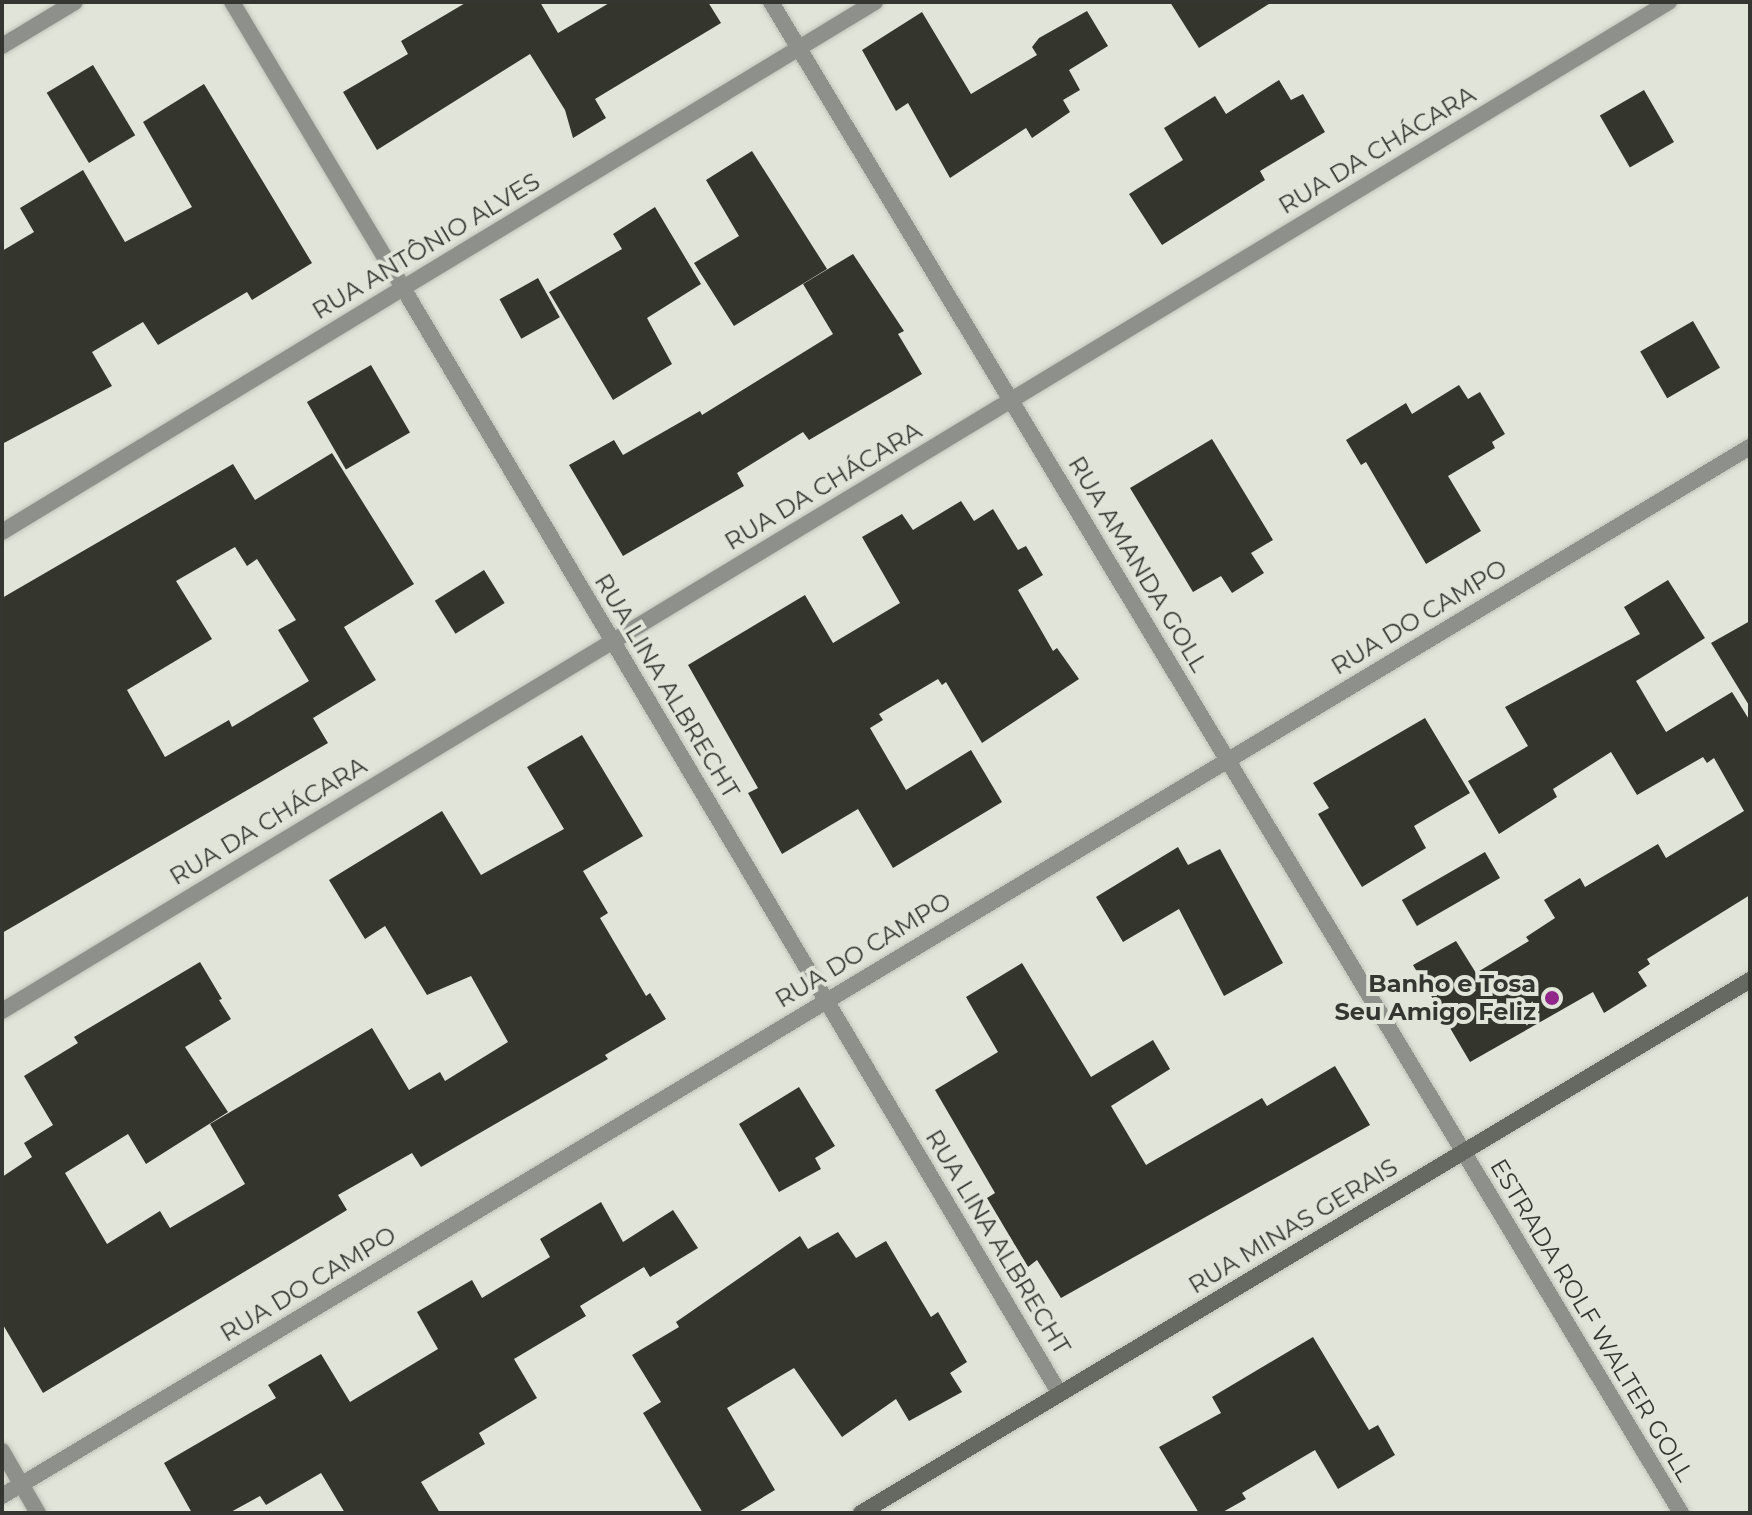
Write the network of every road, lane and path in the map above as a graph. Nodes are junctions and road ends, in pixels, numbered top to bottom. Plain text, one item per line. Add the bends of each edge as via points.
1 (75, 2) edge
2 (232, 2) edge
3 (771, 2) edge
4 (875, 2) edge
5 (1669, 2) edge
6 (2, 46) edge
7 (799, 48) junction
8 (403, 288) junction
9 (1011, 400) junction
10 (1750, 447) edge
11 (2, 532) edge
12 (612, 641) junction
13 (1228, 760) junction
14 (1750, 980) edge
15 (826, 1000) junction
16 (2, 1011) edge
17 (1463, 1152) junction
18 (1060, 1394) junction
19 (2, 1451) edge
20 (21, 1484) junction
21 (2, 1496) edge
22 (38, 1513) edge
23 (861, 1513) edge
24 (1681, 1513) edge

1 - 6 street
2 - 8 street, RUA LINA ALBRECHT
3 - 7 street, RUA AMANDA GOLL
4 - 7 street, RUA ANTÔNIO ALVES
5 - 9 street, RUA DA CHÁCARA
7 - 8 street, RUA ANTÔNIO ALVES
7 - 9 street, RUA AMANDA GOLL
8 - 11 street, RUA ANTÔNIO ALVES
8 - 12 street, RUA LINA ALBRECHT
9 - 12 street, RUA DA CHÁCARA
9 - 13 street, RUA AMANDA GOLL
10 - 13 street, RUA DO CAMPO
12 - 15 street, RUA LINA ALBRECHT
12 - 16 street, RUA DA CHÁCARA
13 - 15 street, RUA DO CAMPO
13 - 17 street, RUA AMANDA GOLL
14 - 17 main road, RUA MINAS GERAIS
15 - 18 street, RUA LINA ALBRECHT
15 - 20 street, RUA DO CAMPO
17 - 18 main road, RUA MINAS GERAIS
17 - 24 street, ESTRADA ROLF WALTER GOLL
18 - 23 main road, RUA MINAS GERAIS
19 - 20 street
20 - 21 street, RUA DO CAMPO
20 - 22 street

